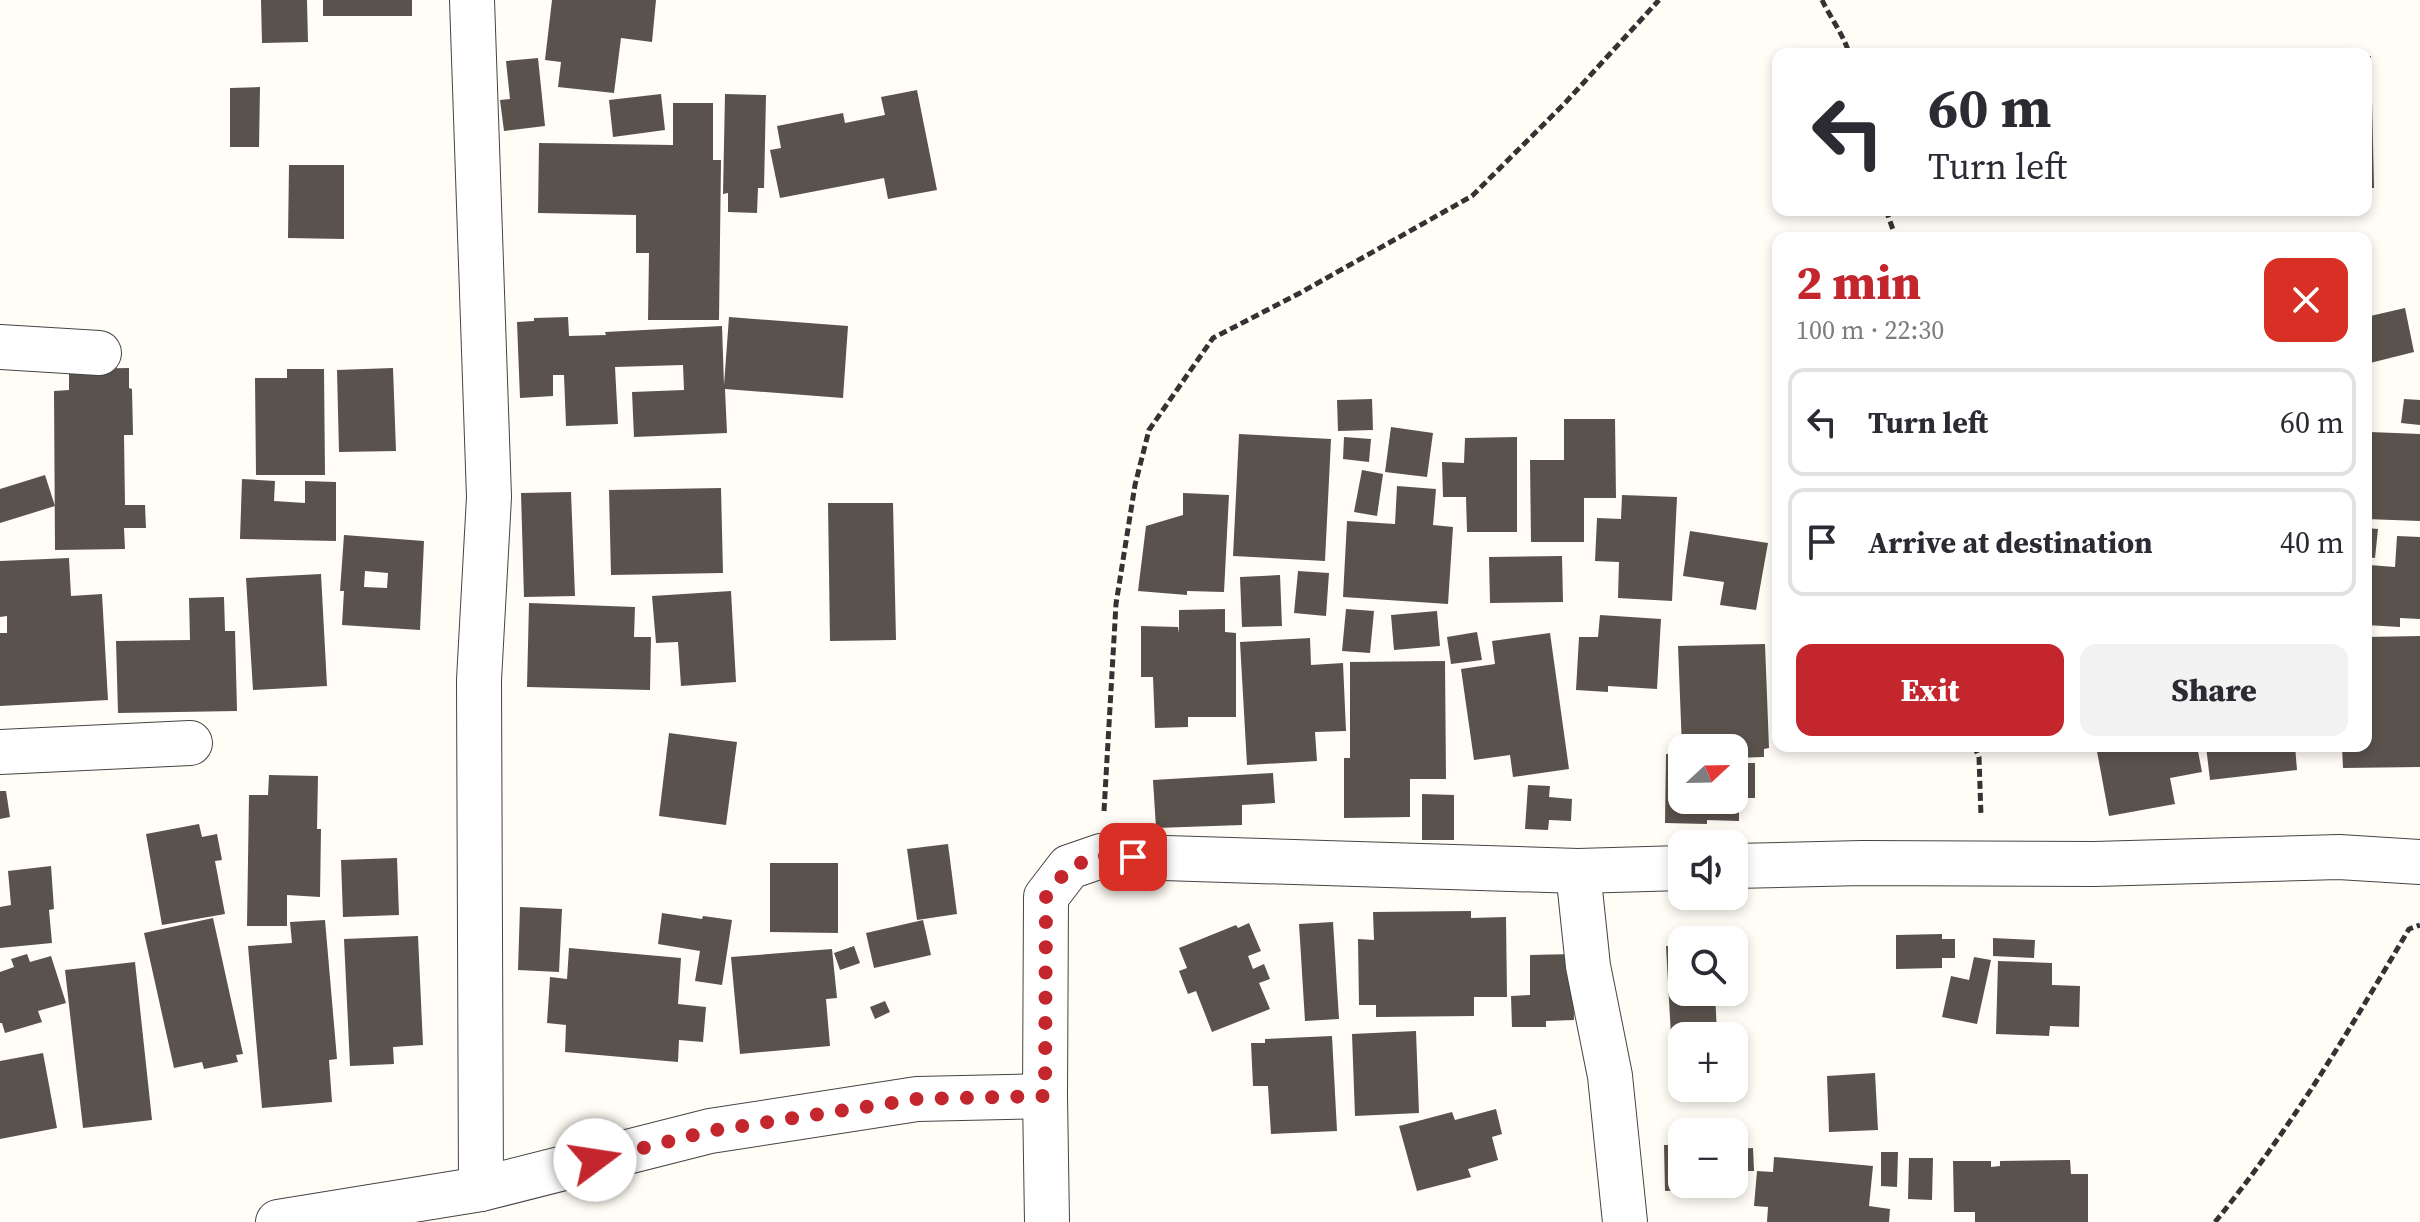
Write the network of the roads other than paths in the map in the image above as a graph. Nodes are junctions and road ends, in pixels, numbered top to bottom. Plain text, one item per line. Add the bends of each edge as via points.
1 (472, 0) edge
2 (0, 347) edge
3 (99, 353) dead end
4 (190, 743) dead end
5 (0, 752) edge
6 (2420, 862) edge
7 (1748, 866) edge
8 (1668, 868) edge
9 (1578, 871) junction
10 (1045, 1096) junction
11 (481, 1189) junction
12 (387, 1212) edge
13 (278, 1222) edge
14 (1047, 1222) edge
15 (1625, 1222) edge

1 - 11 street via 489,497 479,695
2 - 3 street
4 - 5 street
6 - 7 street via 2339,857
8 - 9 street
9 - 10 street via 1101,856 1069,867 1046,897
9 - 15 street via 1588,966 1610,1076
10 - 11 street via 917,1099 710,1131
10 - 14 street
11 - 12 street
12 - 13 street

